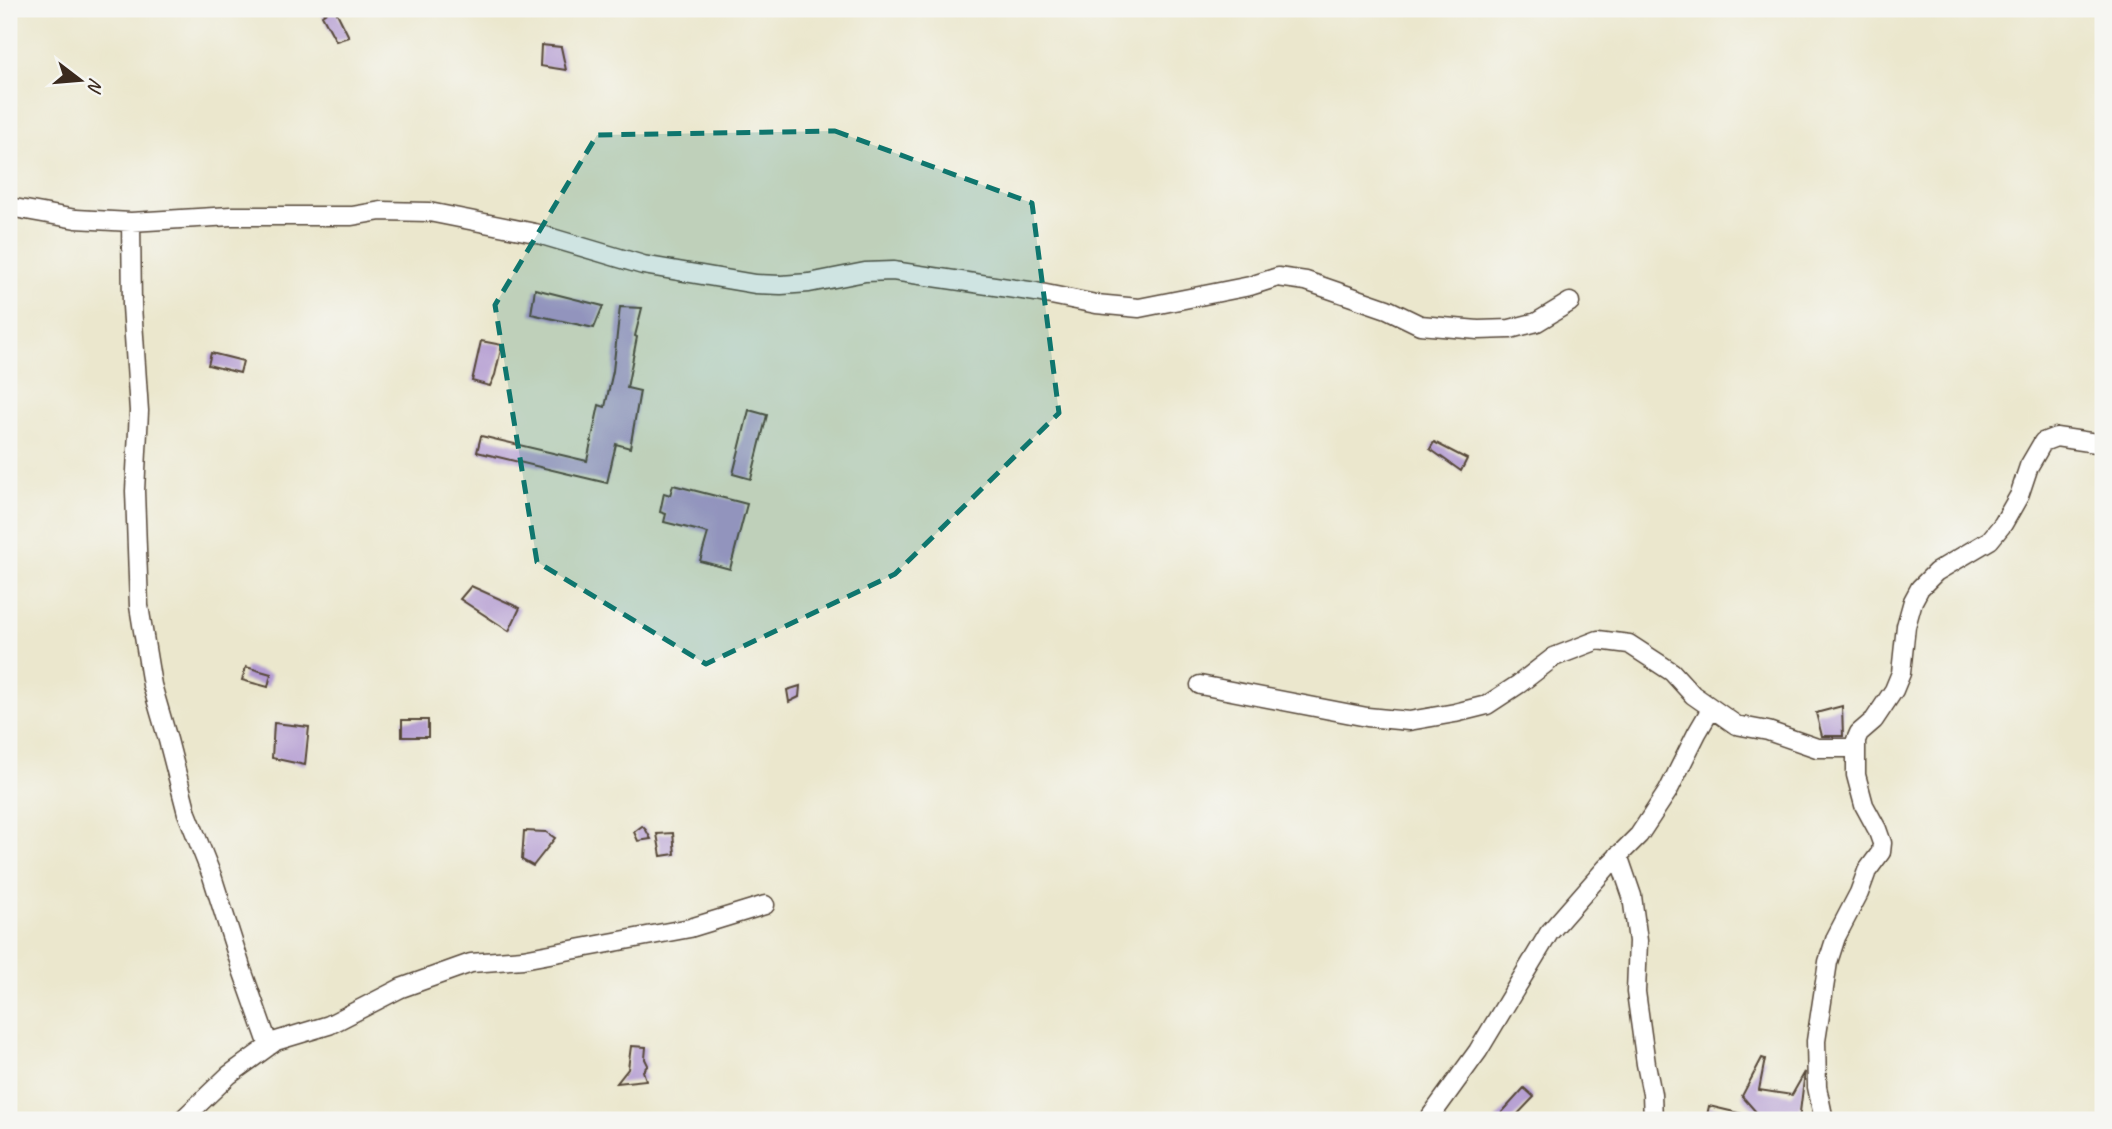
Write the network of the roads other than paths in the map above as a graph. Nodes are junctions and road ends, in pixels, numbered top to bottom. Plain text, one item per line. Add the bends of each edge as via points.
1 (9, 207) edge
2 (131, 222) junction
3 (1570, 302) dead end
4 (2103, 444) edge
5 (1200, 685) dead end
6 (1711, 709) junction
7 (1856, 748) junction
8 (1618, 855) junction
9 (765, 905) dead end
10 (269, 1046) junction
11 (182, 1120) edge
12 (1428, 1120) edge
13 (1653, 1120) edge
14 (1824, 1120) edge

1 - 2 street via 76,219
2 - 3 street via 429,212 534,233 643,265 755,284 809,283 893,271 1139,308 1278,278 1306,281 1420,325 1478,330 1536,322
2 - 10 street via 139,411 135,492 139,606 152,685 187,813
4 - 7 street via 2056,437 2043,442 2019,496 1990,540 1936,572 1920,588 1906,626 1894,690 1859,733
5 - 6 street via 1409,721 1487,705 1555,657 1598,640 1629,644 1672,671
6 - 7 street via 1736,724 1817,748
6 - 8 street via 1668,791 1639,835
7 - 14 street via 1856,775 1882,843 1828,962 1816,1041 1816,1087
8 - 12 street via 1549,933 1478,1051
8 - 13 street via 1632,896 1638,940 1636,992
9 - 10 street via 690,928 523,959 471,964 401,988 329,1025
10 - 11 street via 229,1075

